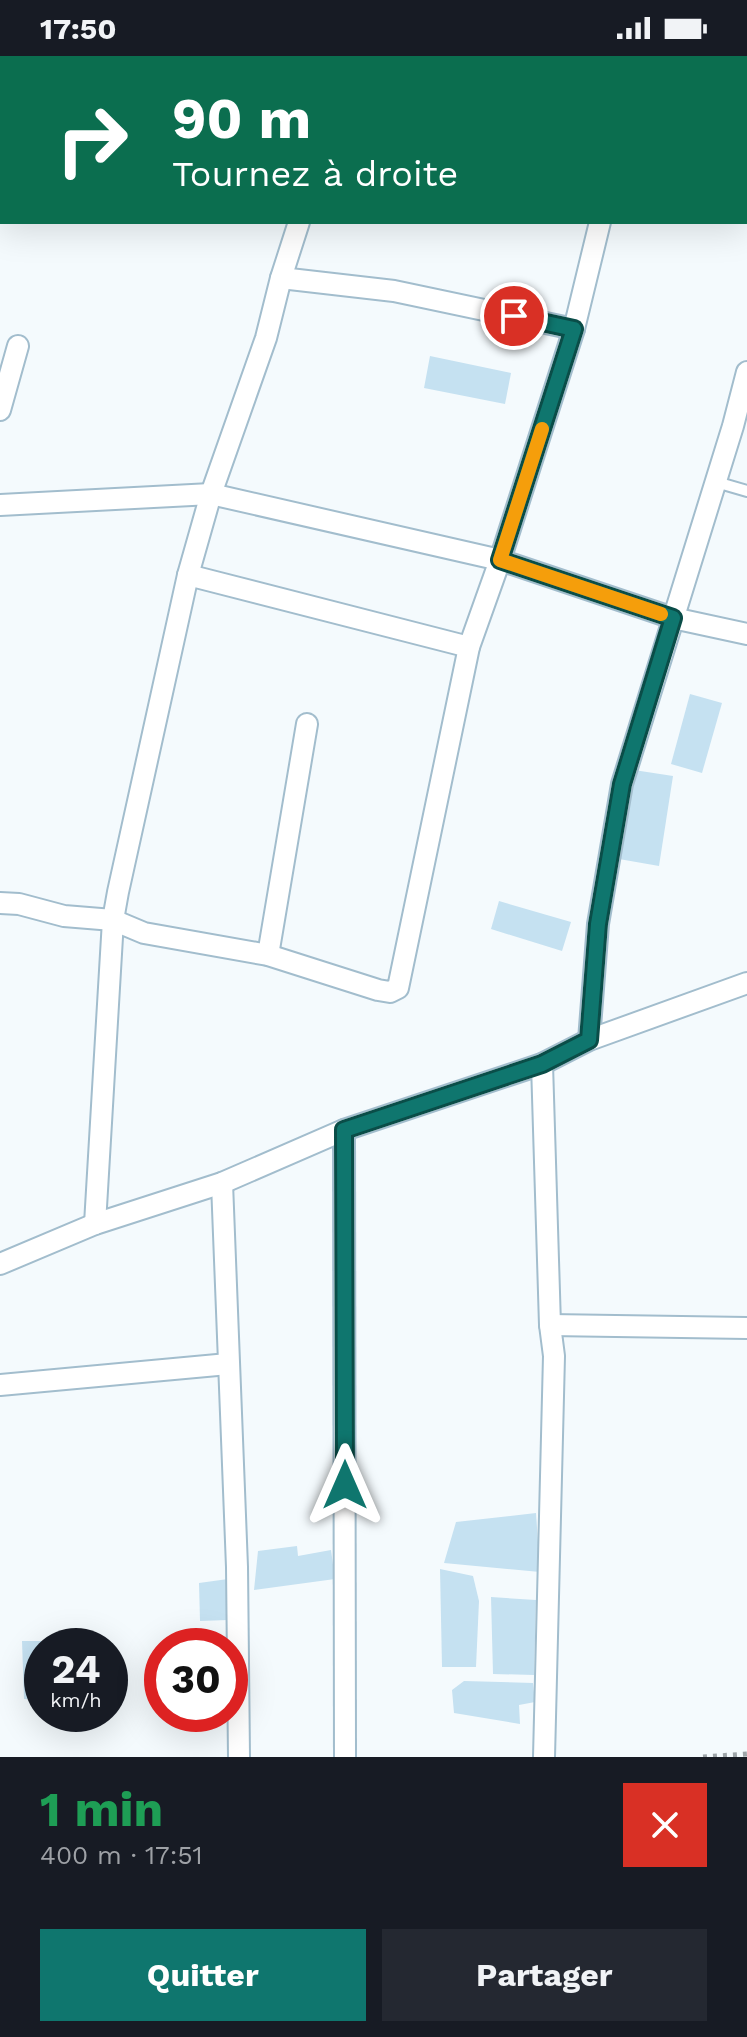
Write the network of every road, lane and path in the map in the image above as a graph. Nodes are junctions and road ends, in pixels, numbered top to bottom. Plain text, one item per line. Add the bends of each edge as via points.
1 (298, 224) edge
2 (600, 224) edge
3 (281, 278) junction
4 (574, 329) junction
5 (18, 346) dead end
6 (747, 372) edge
7 (0, 410) edge
8 (740, 425) edge
9 (716, 482) junction
10 (747, 491) edge
11 (211, 494) junction
12 (0, 505) edge
13 (500, 560) junction
14 (188, 575) junction
15 (673, 618) junction
16 (747, 634) edge
17 (469, 647) junction
18 (307, 724) dead end
19 (0, 903) edge
20 (113, 920) junction
21 (268, 955) junction
22 (747, 983) edge
23 (589, 1040) junction
24 (542, 1064) junction
25 (344, 1130) junction
26 (222, 1183) junction
27 (95, 1224) junction
28 (0, 1264) edge
29 (550, 1325) junction
30 (747, 1328) edge
31 (228, 1364) junction
32 (0, 1385) edge
33 (747, 1754) edge
34 (239, 1757) edge
35 (345, 1757) edge
36 (544, 1757) edge
37 (703, 1757) edge

1 - 3 street
2 - 4 street
3 - 4 street via 394,291
3 - 11 street via 266,338
4 - 13 street
5 - 7 street
6 - 8 street
8 - 9 street
9 - 10 lane
9 - 15 street
11 - 12 street
11 - 13 street
11 - 14 street
13 - 15 street
13 - 17 street
14 - 17 street
14 - 20 street
15 - 16 street
15 - 23 street via 622,784 598,924
17 - 21 street via 398,988 378,990
18 - 21 street
19 - 20 street
20 - 21 street via 144,933
20 - 27 street
22 - 23 street
23 - 24 street
24 - 25 street
24 - 29 street
25 - 26 street
25 - 35 street
26 - 27 street
26 - 31 street
27 - 28 street
29 - 30 street
29 - 36 street via 554,1356
31 - 32 street
31 - 34 street
33 - 37 path

